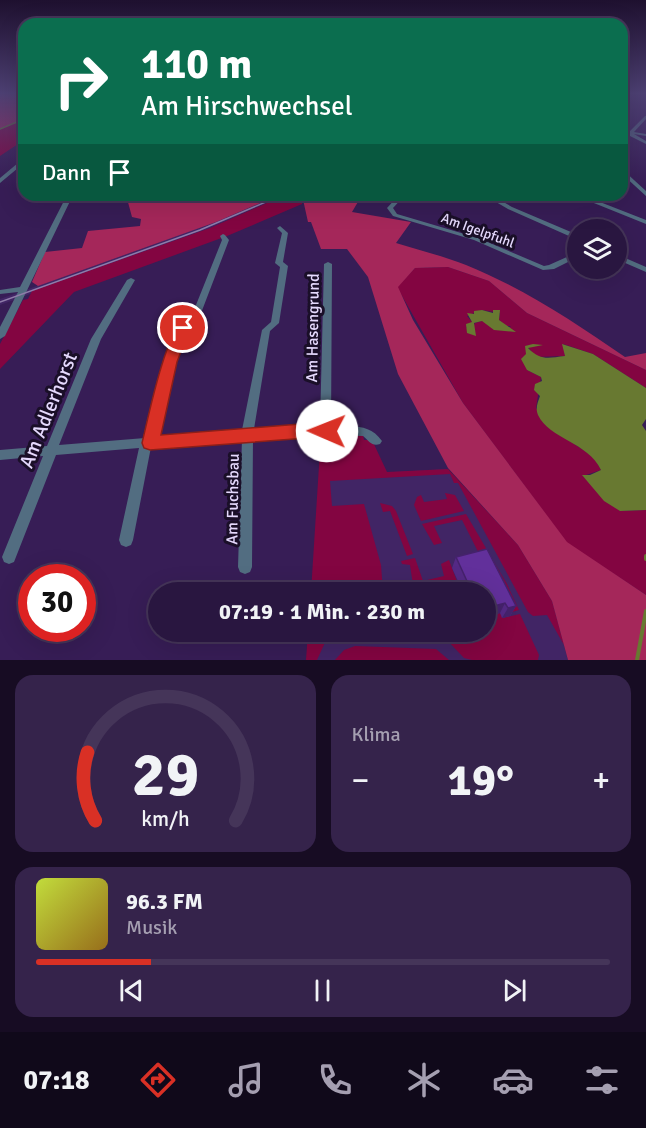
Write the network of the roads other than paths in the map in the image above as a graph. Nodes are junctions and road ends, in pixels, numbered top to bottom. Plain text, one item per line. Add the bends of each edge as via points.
1 (638, 125) edge
2 (628, 132) edge
3 (631, 132) junction
4 (646, 135) edge
5 (646, 143) edge
6 (18, 166) edge
7 (628, 176) edge
8 (0, 182) edge
9 (646, 194) edge
10 (67, 201) edge
11 (396, 201) edge
12 (498, 201) edge
13 (593, 201) edge
14 (646, 214) edge
15 (643, 220) edge
16 (280, 228) dead end
17 (567, 233) edge
18 (223, 236) dead end
19 (567, 260) edge
20 (627, 261) edge
21 (328, 264) dead end
22 (646, 270) edge
23 (131, 280) dead end
24 (24, 289) junction
25 (0, 292) edge
26 (0, 336) edge
27 (325, 428) junction
28 (248, 435) junction
29 (376, 441) dead end
30 (148, 443) junction
31 (51, 451) junction
32 (0, 455) edge
33 (126, 540) dead end
34 (9, 557) dead end
35 (245, 567) dead end

1 - 3 street
2 - 3 street
3 - 4 street
3 - 5 street
6 - 8 street
7 - 9 street
10 - 24 street
11 - 19 street, Am Igelpfuhl via 390,208 395,215 476,239 535,266 551,267
12 - 17 street
13 - 15 street
14 - 15 street
16 - 28 street, Am Fuchsbau via 285,233 279,262 284,266 275,323 266,330
18 - 30 street via 226,240 195,321 183,328 170,362
20 - 22 street
21 - 27 street, Am Hasengrund
23 - 31 street, Am Adlerhorst via 96,339
24 - 25 street
24 - 26 street
27 - 28 street
27 - 29 street via 366,432
28 - 30 street
28 - 35 street, Am Fuchsbau
30 - 31 street
30 - 33 street
31 - 32 street
31 - 34 street, Am Adlerhorst

